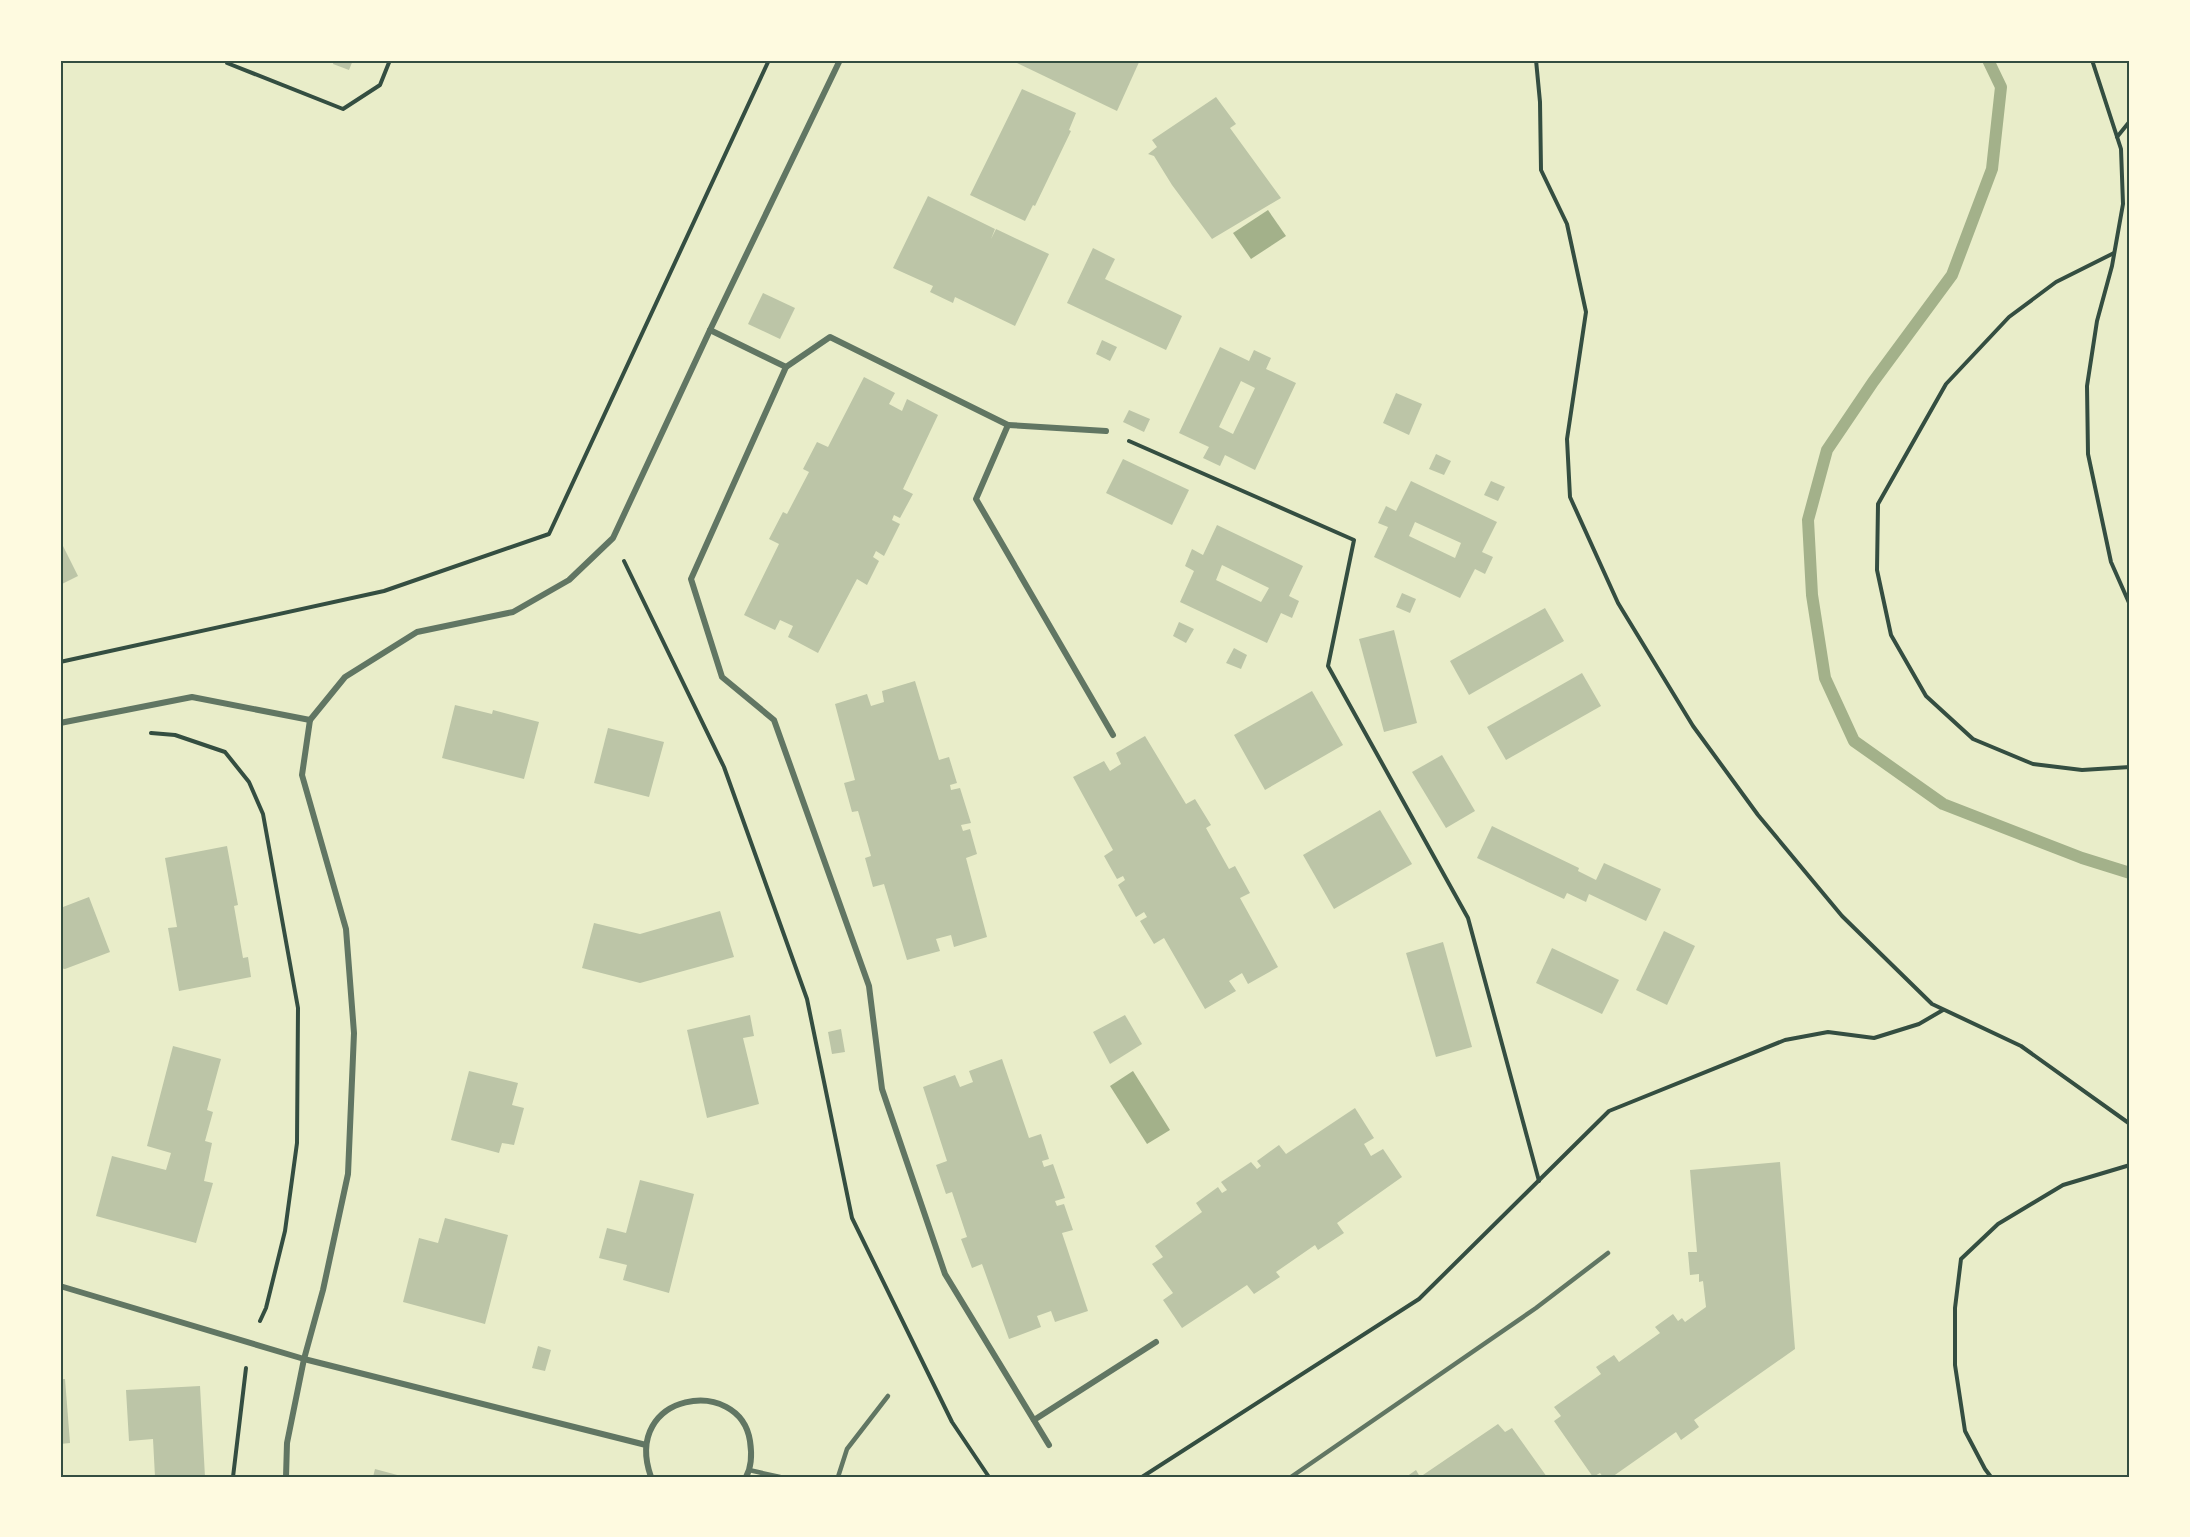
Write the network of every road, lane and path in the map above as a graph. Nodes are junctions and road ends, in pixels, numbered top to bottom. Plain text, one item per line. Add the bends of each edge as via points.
1 (227, 60) edge
2 (390, 60) edge
3 (770, 60) edge
4 (840, 60) edge
5 (1536, 60) edge
6 (2092, 60) edge
7 (2130, 121) edge
8 (2117, 137) junction
9 (2114, 253) junction
10 (710, 330) junction
11 (786, 367) junction
12 (1008, 425) junction
13 (1106, 431) joint
14 (613, 538) junction
15 (2130, 605) edge
16 (60, 662) edge
17 (310, 720) junction
18 (60, 723) edge
19 (143, 732) dead end
20 (1113, 735) dead end
21 (2130, 767) edge
22 (1943, 1010) junction
23 (2130, 1124) edge
24 (2130, 1165) edge
25 (1539, 1181) junction
26 (1608, 1253) dead end
27 (60, 1286) edge
28 (1156, 1342) dead end
29 (249, 1343) junction
30 (303, 1359) junction
31 (888, 1396) dead end
32 (1034, 1420) junction
33 (646, 1445) junction
34 (1049, 1445) dead end
35 (750, 1470) junction
36 (233, 1477) edge
37 (286, 1477) edge
38 (651, 1477) edge
39 (746, 1477) edge
40 (780, 1477) edge
41 (838, 1477) edge
42 (989, 1477) edge
43 (1142, 1477) edge
44 (1292, 1477) edge
45 (1991, 1477) edge

1 - 2 path via 343,109 380,85
3 - 16 path via 549,534 384,591
4 - 10 street
5 - 22 path via 1541,170 1567,224 1586,312 1567,439 1570,497 1618,603 1693,726 1842,916 1932,1004
6 - 8 path
7 - 8 path
8 - 9 path via 2123,204
9 - 15 path via 2097,321 2087,386 2088,454 2110,562
9 - 21 path via 2056,282 2009,317 1946,384 1878,504 1877,570 1891,635 1926,696 1973,739 2033,764 2082,770
10 - 11 street
10 - 14 street
11 - 12 street via 830,337
11 - 32 street via 691,579 722,678 774,720 869,986 882,1089 945,1274
12 - 13 street
12 - 20 street via 976,499
13 - 25 path via 1354,540 1328,666 1468,918
14 - 17 street via 569,580 513,612 417,632 345,677
14 - 42 path via 724,767 803,988 852,1218 952,1422
17 - 18 street via 192,697
17 - 30 street via 302,775 346,929 354,1033 348,1174 323,1290
19 - 29 path via 175,735 225,752 249,782 263,814 298,1008 297,1143 285,1231 266,1308
22 - 23 path via 2021,1046
22 - 25 path via 1919,1024 1874,1038 1828,1032 1785,1040 1609,1111
24 - 45 path via 2063,1185 1998,1224 1962,1259 1955,1308 1955,1365 1965,1431
25 - 43 path via 1419,1299
26 - 44 lane via 1536,1308
27 - 29 street
28 - 32 street
29 - 30 street
29 - 36 path
30 - 33 street
30 - 37 street via 287,1443
31 - 41 lane via 847,1449
32 - 34 street
33 - 35 street via 651,1428 677,1404 712,1401 741,1420 749,1435
33 - 38 street
35 - 39 street
35 - 40 lane

